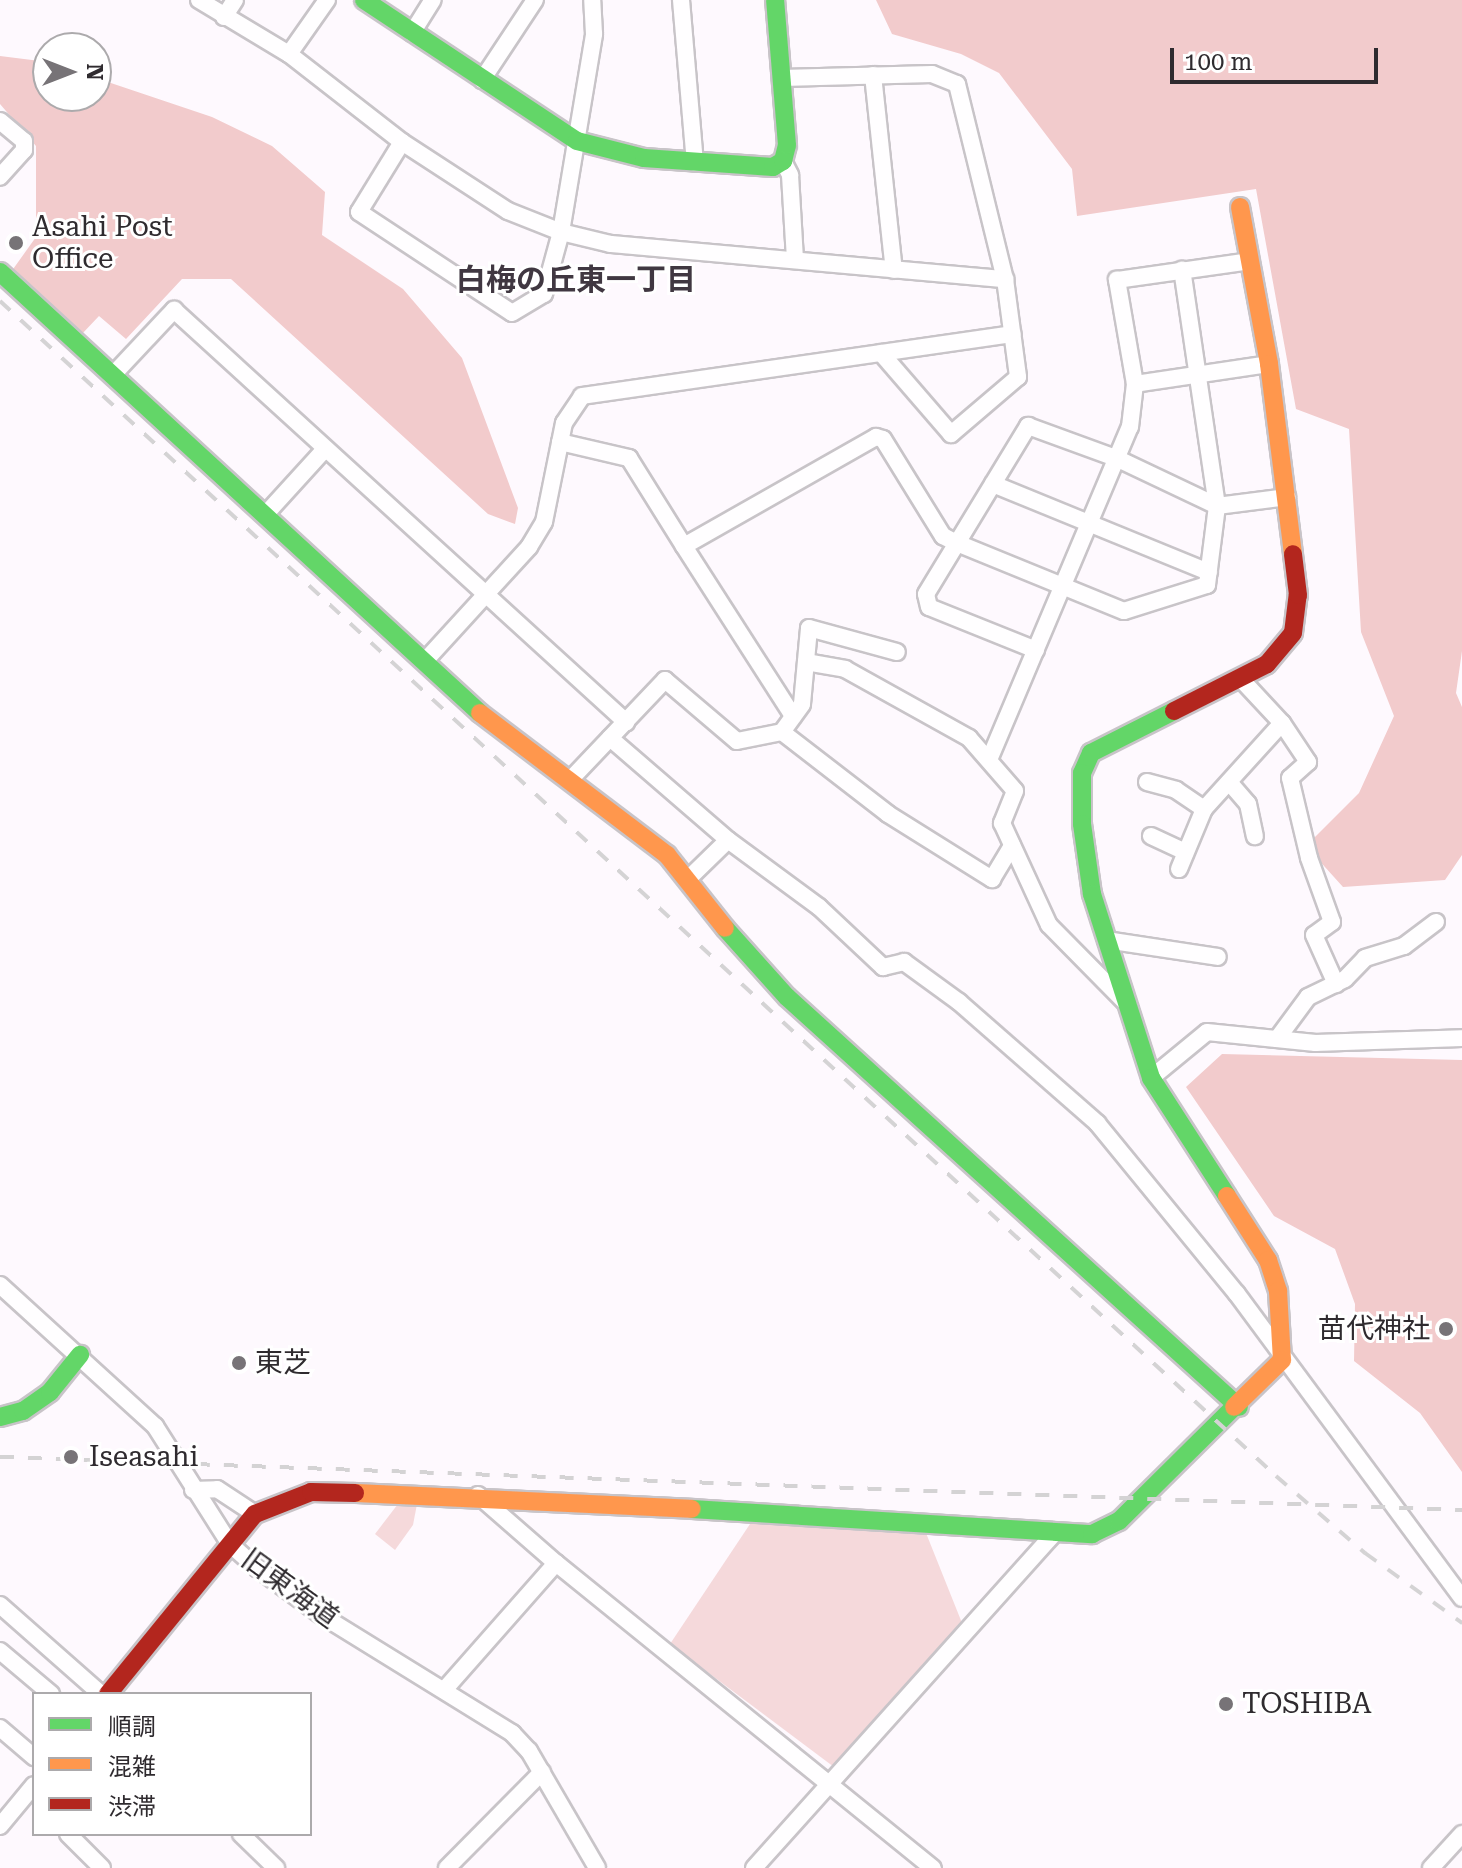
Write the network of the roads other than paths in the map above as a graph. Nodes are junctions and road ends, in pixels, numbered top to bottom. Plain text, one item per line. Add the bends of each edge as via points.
1 (199, 0) edge
2 (235, 0) edge
3 (327, 0) edge
4 (364, 0) edge
5 (433, 0) edge
6 (535, 0) edge
7 (592, 0) edge
8 (681, 0) edge
9 (775, 0) edge
10 (224, 17) junction
11 (412, 33) junction
12 (289, 54) junction
13 (873, 75) junction
14 (782, 78) junction
15 (482, 80) junction
16 (0, 121) edge
17 (577, 141) junction
18 (402, 142) junction
19 (783, 161) junction
20 (695, 162) junction
21 (0, 177) edge
22 (1240, 207) dead end
23 (561, 232) junction
24 (795, 259) junction
25 (1250, 261) junction
26 (894, 270) junction
27 (1182, 270) junction
28 (0, 272) edge
29 (1107, 272) dead end
30 (1005, 279) junction
31 (1120, 295) junction
32 (1013, 334) junction
33 (881, 353) junction
34 (1269, 364) junction
35 (1200, 374) junction
36 (112, 376) junction
37 (1135, 384) junction
38 (560, 442) junction
39 (325, 449) junction
40 (1116, 458) junction
41 (993, 484) junction
42 (1287, 497) junction
43 (1217, 506) junction
44 (265, 515) junction
45 (1090, 521) junction
46 (957, 543) junction
47 (684, 546) junction
48 (1209, 572) junction
49 (1062, 586) junction
50 (486, 594) junction
51 (1036, 650) junction
52 (897, 652) dead end
53 (424, 662) junction
54 (806, 662) junction
55 (1240, 678) junction
56 (793, 716) junction
57 (626, 722) junction
58 (1282, 723) junction
59 (782, 732) junction
60 (610, 738) junction
61 (989, 760) junction
62 (570, 780) junction
63 (1147, 782) dead end
64 (1229, 782) junction
65 (1204, 809) junction
66 (1151, 836) dead end
67 (1255, 836) dead end
68 (728, 840) junction
69 (1012, 846) junction
70 (1186, 852) junction
71 (1179, 869) dead end
72 (687, 880) junction
73 (1436, 922) dead end
74 (1106, 940) junction
75 (1218, 957) dead end
76 (1336, 984) junction
77 (1124, 1001) junction
78 (1462, 1038) edge
79 (1277, 1039) junction
80 (1151, 1078) junction
81 (0, 1285) edge
82 (80, 1355) junction
83 (1282, 1360) junction
84 (1239, 1407) junction
85 (0, 1417) edge
86 (193, 1490) junction
87 (478, 1495) junction
88 (255, 1514) junction
89 (1054, 1534) junction
90 (230, 1544) junction
91 (556, 1563) junction
92 (1462, 1598) edge
93 (0, 1605) edge
94 (0, 1651) edge
95 (445, 1689) junction
96 (49, 1692) edge
97 (99, 1692) edge
98 (110, 1692) edge
99 (0, 1728) edge
100 (32, 1755) edge
101 (542, 1772) junction
102 (830, 1781) junction
103 (32, 1793) edge
104 (0, 1826) edge
105 (1462, 1834) edge
106 (70, 1836) edge
107 (243, 1836) edge
108 (102, 1868) edge
109 (276, 1868) edge
110 (447, 1868) edge
111 (597, 1868) edge
112 (754, 1868) edge
113 (933, 1868) edge
114 (1431, 1868) edge

1 - 10 street
2 - 10 street
3 - 12 street
4 - 11 street
5 - 11 street
6 - 15 street
7 - 17 street via 594,34
8 - 20 street
9 - 14 street
10 - 12 street
11 - 15 street
12 - 18 street
13 - 14 street
13 - 26 street
13 - 30 street via 932,74 957,84
14 - 19 street via 787,145
15 - 17 street
16 - 21 street via 24,141 24,150
17 - 20 street via 644,158
17 - 23 street
18 - 23 street via 508,211
18 - 23 street via 359,212 512,313 544,294
19 - 20 street via 773,167
19 - 24 street via 790,175
22 - 25 street
23 - 24 street via 611,244
24 - 26 street
25 - 27 street
25 - 34 street
26 - 30 street
27 - 31 street via 1117,280
27 - 35 street
28 - 36 street
29 - 31 street via 1111,292
30 - 32 street
31 - 37 street
32 - 33 street
32 - 33 street via 1018,377 951,434
33 - 38 street via 596,391 570,408
34 - 35 street
34 - 42 street
35 - 37 street
35 - 43 street
36 - 39 street via 174,310
36 - 44 street
37 - 40 street via 1130,427
38 - 47 street via 629,458
38 - 50 street via 544,522
39 - 44 street
39 - 50 street
40 - 41 street via 1028,426
40 - 43 street
40 - 45 street
41 - 45 street
41 - 46 street
42 - 43 street
42 - 55 street via 1299,603 1293,633 1267,664
43 - 48 street
44 - 53 street
45 - 48 street
45 - 49 street
46 - 47 street via 943,536 883,439 876,437
46 - 49 street
46 - 51 street via 926,594 929,607
47 - 56 street
48 - 49 street via 1207,585 1124,611
49 - 51 street
50 - 53 street
50 - 57 street
51 - 61 street
52 - 54 street via 809,628
53 - 62 street via 492,724
54 - 56 street via 802,704
54 - 61 street via 845,669 969,738
55 - 58 street
55 - 74 street via 1101,745 1085,763 1085,858
56 - 59 street
57 - 59 street via 665,680 737,741
57 - 60 street
58 - 64 street
58 - 76 street via 1308,762 1290,778 1309,858 1332,922 1314,935
59 - 69 street via 888,814 992,879
60 - 62 street
60 - 68 street
61 - 69 street via 1015,791 1002,823
62 - 72 street via 667,855
63 - 65 street via 1176,790
64 - 65 street
64 - 67 street via 1248,804
65 - 70 street
66 - 70 street
68 - 72 street
68 - 83 street via 819,907 883,967 904,962 959,1002 1097,1123 1237,1294
69 - 77 street via 1056,936
70 - 71 street
72 - 84 street via 787,997
73 - 76 street via 1404,946 1365,958
74 - 75 street
74 - 77 street
76 - 79 street via 1308,997
77 - 80 street
78 - 79 street via 1315,1043
79 - 80 street via 1207,1032
80 - 83 street via 1268,1260 1278,1291
81 - 82 street, 旧東海道
82 - 85 street via 50,1392 23,1411
82 - 86 street, 旧東海道 via 155,1426
83 - 84 street
83 - 92 street
84 - 89 street via 1119,1521 1092,1534
86 - 88 street via 217,1489
86 - 90 street, 旧東海道
87 - 88 street via 311,1492
87 - 89 street
87 - 91 street
88 - 90 street
89 - 102 street
90 - 95 street, 旧東海道 via 321,1615
90 - 98 street
91 - 95 street
91 - 102 street
93 - 97 street
94 - 96 street
95 - 101 street, 旧東海道 via 512,1733
99 - 100 street
101 - 110 street
101 - 111 street, 旧東海道
102 - 112 street
102 - 113 street
103 - 104 street
105 - 114 street
106 - 108 street
107 - 109 street

